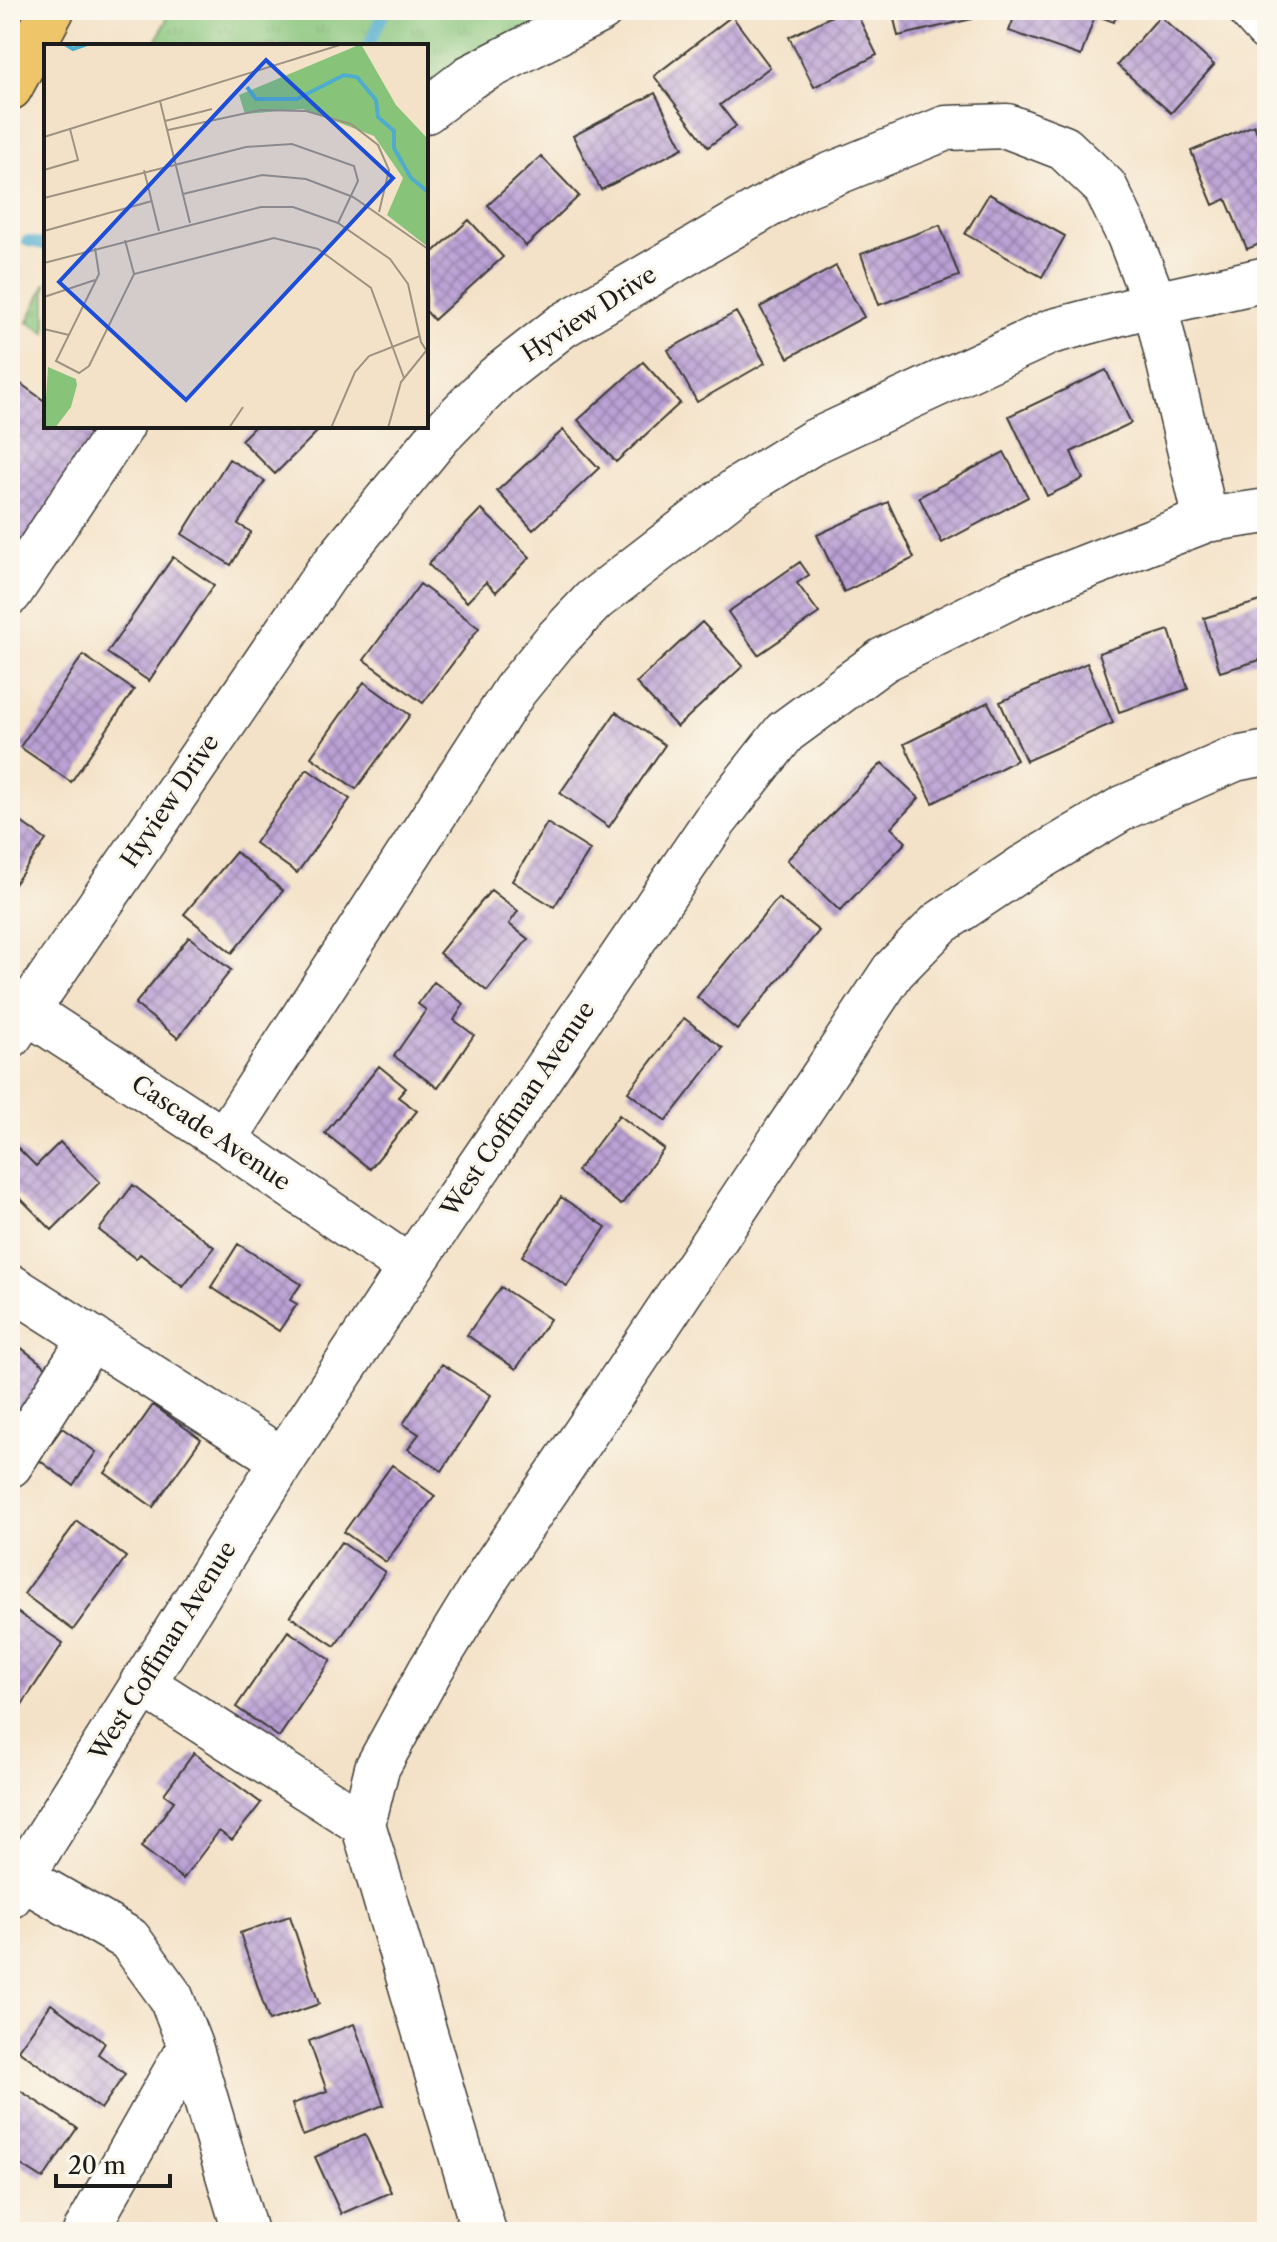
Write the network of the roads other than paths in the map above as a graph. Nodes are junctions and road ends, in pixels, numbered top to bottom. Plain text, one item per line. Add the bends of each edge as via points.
1 (52, 10) edge
2 (601, 10) edge
3 (1250, 10) edge
4 (1267, 29) edge
5 (10, 88) edge
6 (428, 109) edge
7 (1267, 279) edge
8 (1155, 304) junction
9 (121, 428) edge
10 (1267, 511) edge
11 (1206, 520) junction
12 (10, 593) edge
13 (1267, 753) edge
14 (15, 1016) edge
15 (224, 1140) junction
16 (410, 1268) junction
17 (10, 1286) edge
18 (91, 1338) junction
19 (283, 1460) junction
20 (10, 1465) edge
21 (142, 1683) junction
22 (363, 1824) junction
23 (16, 1886) edge
24 (190, 2046) junction
25 (85, 2232) edge
26 (245, 2232) edge
27 (484, 2232) edge

1 - 5 main road
2 - 6 street via 470,77
3 - 4 street
7 - 8 street
8 - 11 street, Hyview Drive
8 - 14 street, Hyview Drive via 1105,187 1064,148 1007,126 946,128 796,189 562,326 497,377 439,436 326,574
8 - 15 street via 1050,332 815,441 739,488 594,600 515,690
9 - 12 street
10 - 11 street, West Coffman Avenue
11 - 16 street, West Coffman Avenue via 1016,594 883,660 785,732 714,822
13 - 22 street via 1235,759 1123,808 940,923 893,971 490,1573 377,1768
14 - 15 street, Cascade Avenue
15 - 16 street, Cascade Avenue
16 - 19 street, West Coffman Avenue
17 - 18 street
18 - 19 street
18 - 20 street
19 - 21 street, West Coffman Avenue
21 - 22 street
21 - 23 street, West Coffman Avenue
22 - 27 street
23 - 24 street via 129,1939 171,1997
24 - 25 street
24 - 26 street

